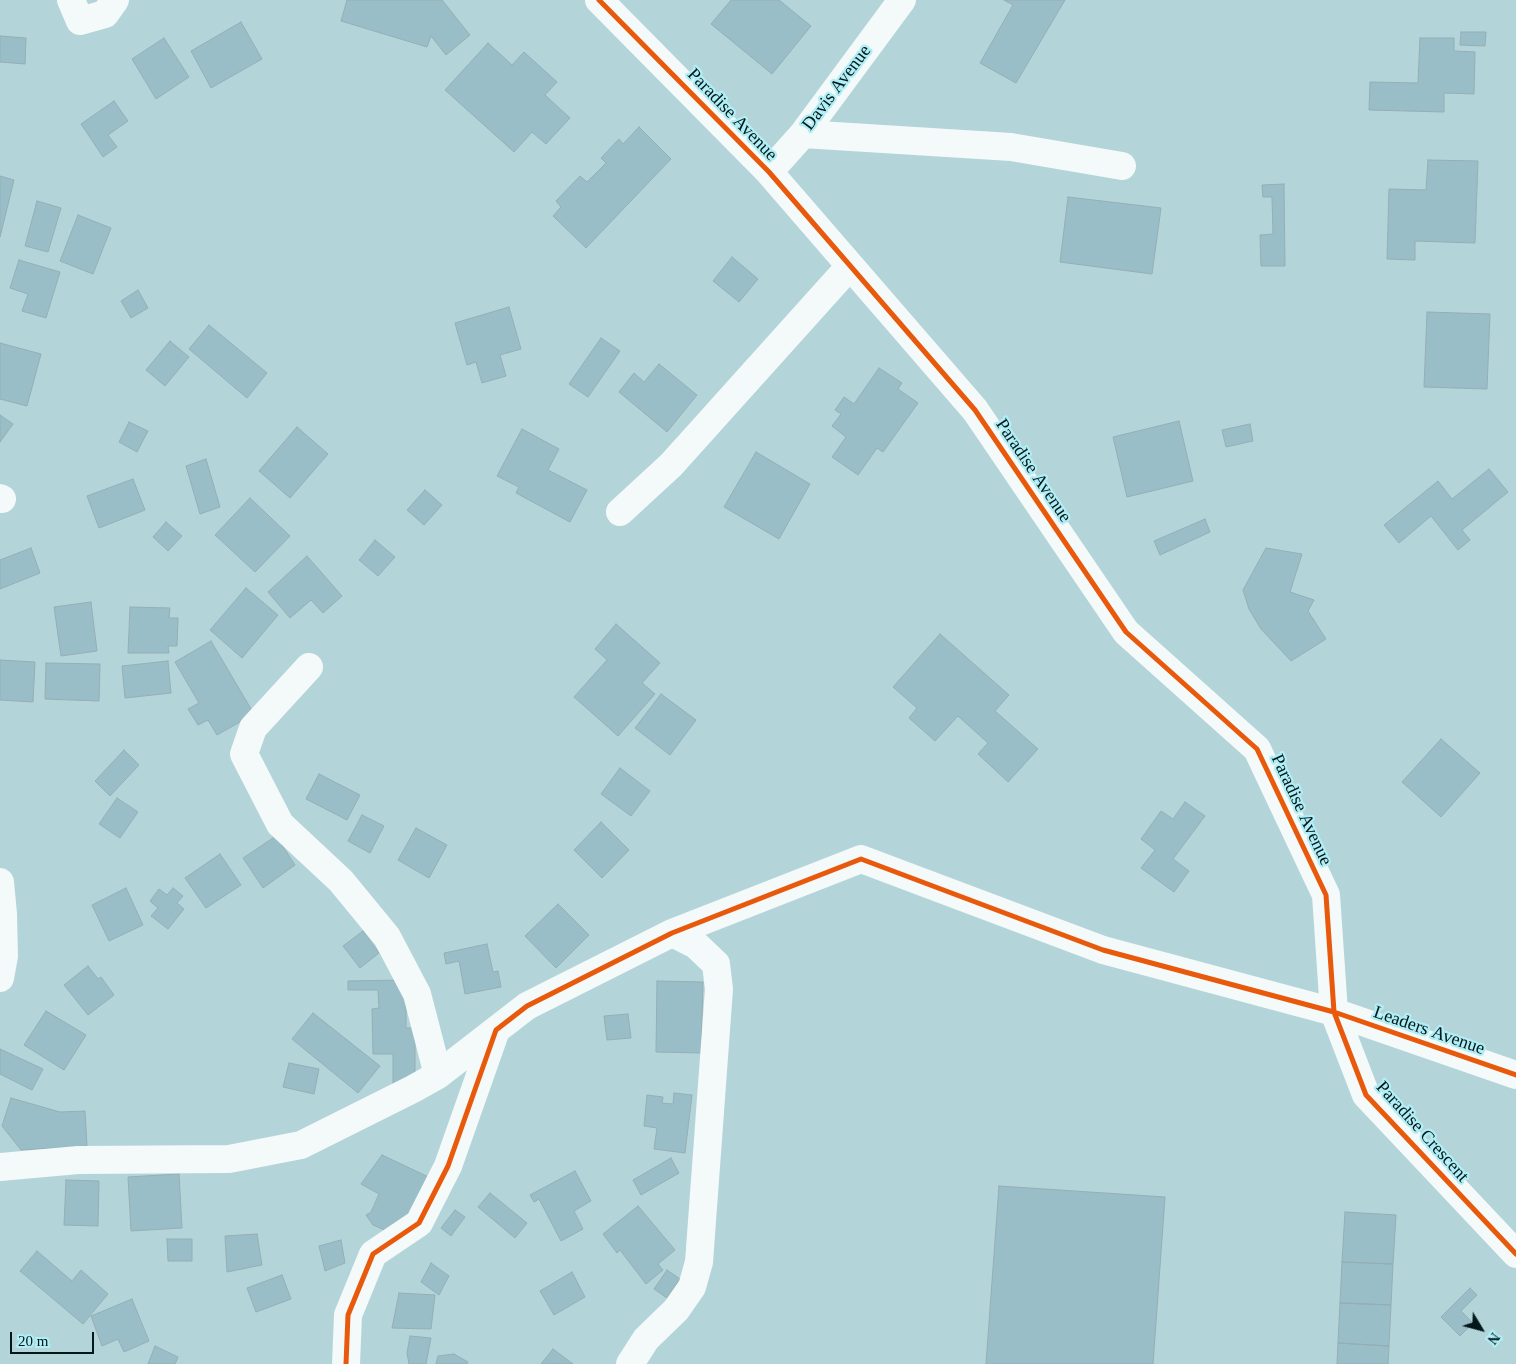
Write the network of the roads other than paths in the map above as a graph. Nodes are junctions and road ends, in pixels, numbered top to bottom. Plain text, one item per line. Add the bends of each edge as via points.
1 (71, 0) edge
2 (115, 0) edge
3 (599, 0) edge
4 (902, 0) edge
5 (803, 134) junction
6 (1122, 166) dead end
7 (769, 172) junction
8 (850, 266) junction
9 (620, 512) dead end
10 (309, 667) dead end
11 (0, 882) edge
12 (672, 933) junction
13 (0, 978) edge
14 (1334, 1012) junction
15 (496, 1030) junction
16 (438, 1074) junction
17 (1516, 1075) edge
18 (0, 1167) edge
19 (1516, 1254) edge
20 (346, 1364) edge
21 (630, 1364) edge

1 - 2 street via 80,21 105,14
3 - 7 street, Paradise Avenue
4 - 5 street, Davis Avenue
5 - 6 street via 1011,147
5 - 7 street, Davis Avenue
7 - 8 street, Paradise Avenue
8 - 9 street via 671,465
8 - 14 street, Paradise Avenue via 975,410 1126,632 1257,749 1326,895
10 - 16 street via 253,728 244,754 280,824 340,881 387,937 416,994
11 - 13 street via 4,956
12 - 14 street, Leaders Avenue via 861,859 1103,950
12 - 15 street, Leaders Avenue via 527,1006
12 - 21 street via 696,946 716,964 719,989 699,1262 692,1287 676,1310 646,1339
14 - 17 street, Leaders Avenue
14 - 19 street, Paradise Crescent via 1366,1095
15 - 16 street, Leaders Avenue
15 - 20 street via 448,1166 419,1223 373,1254 348,1315
16 - 18 street, Leaders Avenue via 300,1145 229,1158 78,1160

